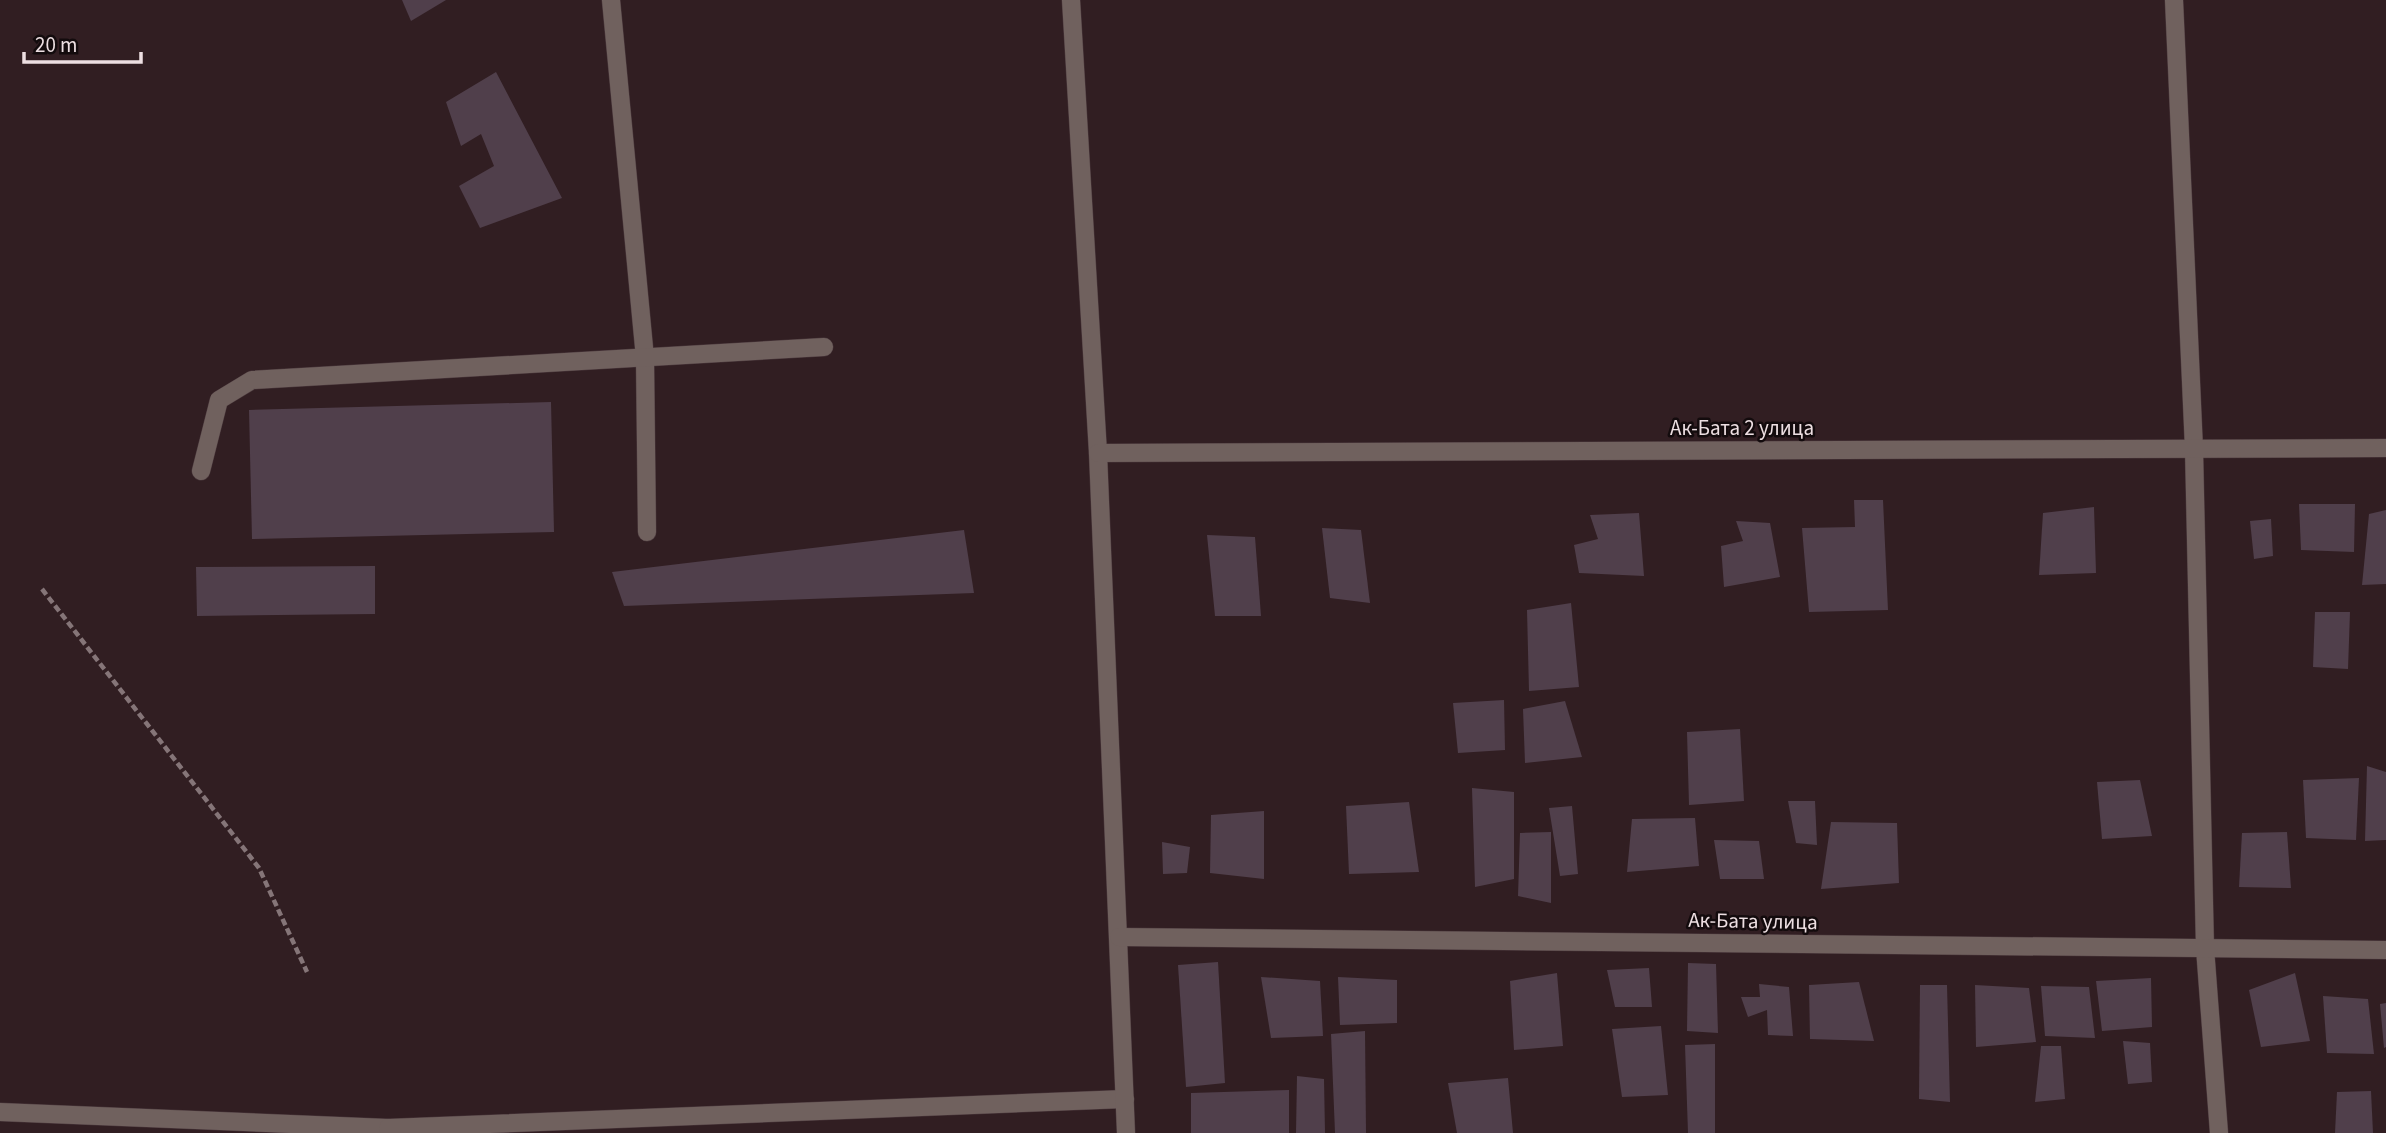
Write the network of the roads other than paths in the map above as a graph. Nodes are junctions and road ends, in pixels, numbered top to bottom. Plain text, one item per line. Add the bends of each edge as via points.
1 (611, 0) edge
2 (1071, 0) edge
3 (2174, 0) edge
4 (824, 347) dead end
5 (645, 358) junction
6 (2386, 448) edge
7 (2194, 449) junction
8 (1098, 453) junction
9 (201, 471) dead end
10 (647, 532) dead end
11 (1119, 937) junction
12 (2205, 948) junction
13 (2386, 950) edge
14 (1125, 1099) junction
15 (0, 1112) edge
16 (387, 1131) edge
17 (1126, 1133) edge
18 (2219, 1133) edge

1 - 5 street
2 - 8 street
3 - 7 street
4 - 5 street
5 - 9 street via 252,380 219,400
5 - 10 street
6 - 7 street, Ак-Бата 2 улица
7 - 8 street, Ак-Бата 2 улица
7 - 12 street
8 - 11 street
11 - 12 street, Ак-Бата улица
11 - 14 street
12 - 13 street, Ак-Бата улица
12 - 18 street
14 - 16 street
14 - 17 street
15 - 16 street

